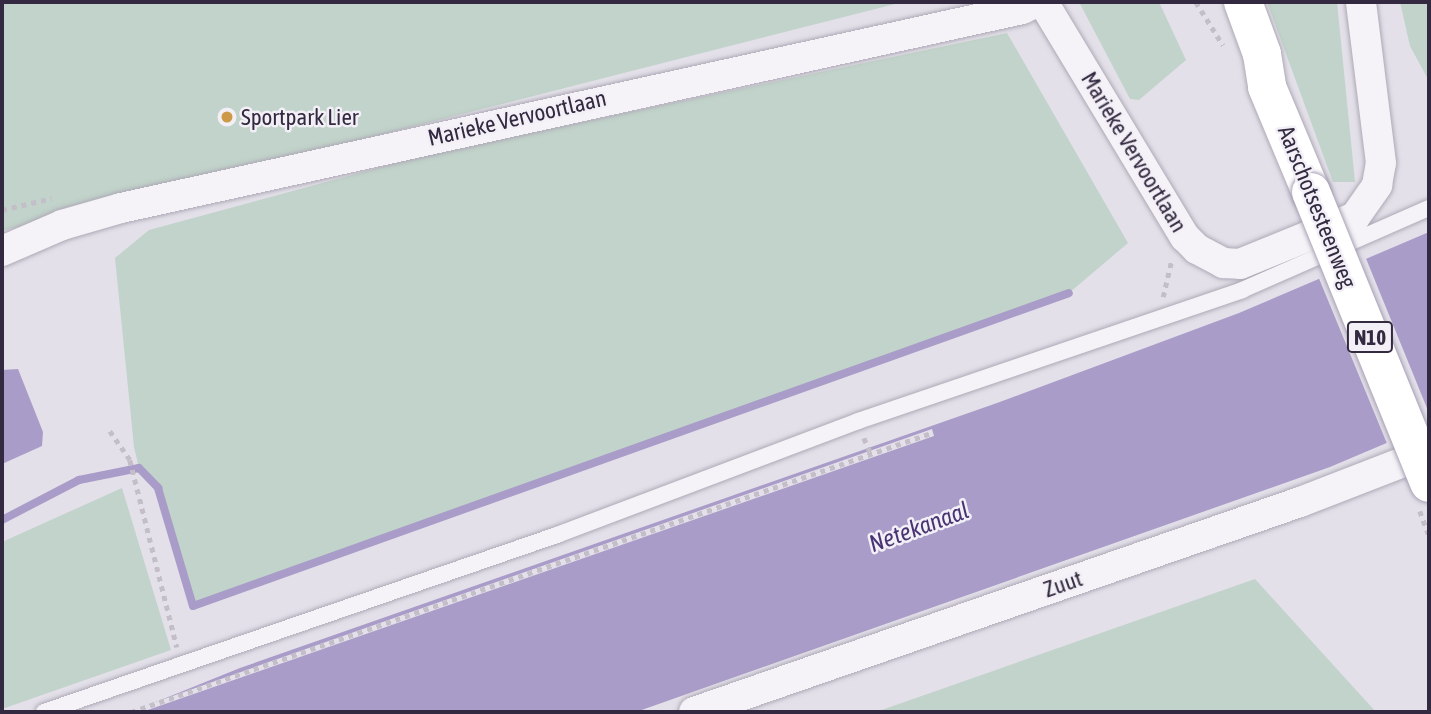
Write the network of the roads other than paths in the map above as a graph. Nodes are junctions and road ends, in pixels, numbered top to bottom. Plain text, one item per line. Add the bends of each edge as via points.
1 (1037, 2) edge
2 (1043, 2) edge
3 (1214, 2) edge
4 (1243, 2) edge
5 (1361, 2) edge
6 (1267, 87) junction
7 (1429, 208) edge
8 (2, 251) edge
9 (1429, 452) edge
10 (1424, 497) edge
11 (44, 712) edge
12 (694, 712) edge

1 - 8 street, Marieke Vervoortlaan via 1022,9 121,208 62,225
2 - 5 street, Marieke Vervoortlaan via 1185,237 1197,250 1223,263 1240,264 1290,248 1355,218 1377,186 1381,163
3 - 6 main road, Aarschotsesteenweg / N10
4 - 6 main road, Aarschotsesteenweg / N10 via 1262,54
6 - 10 main road, Aarschotsesteenweg / N10, bridge via 1311,192
7 - 11 lane via 1342,249 1146,323 858,421 557,535
9 - 12 street, Zuut via 1300,502

